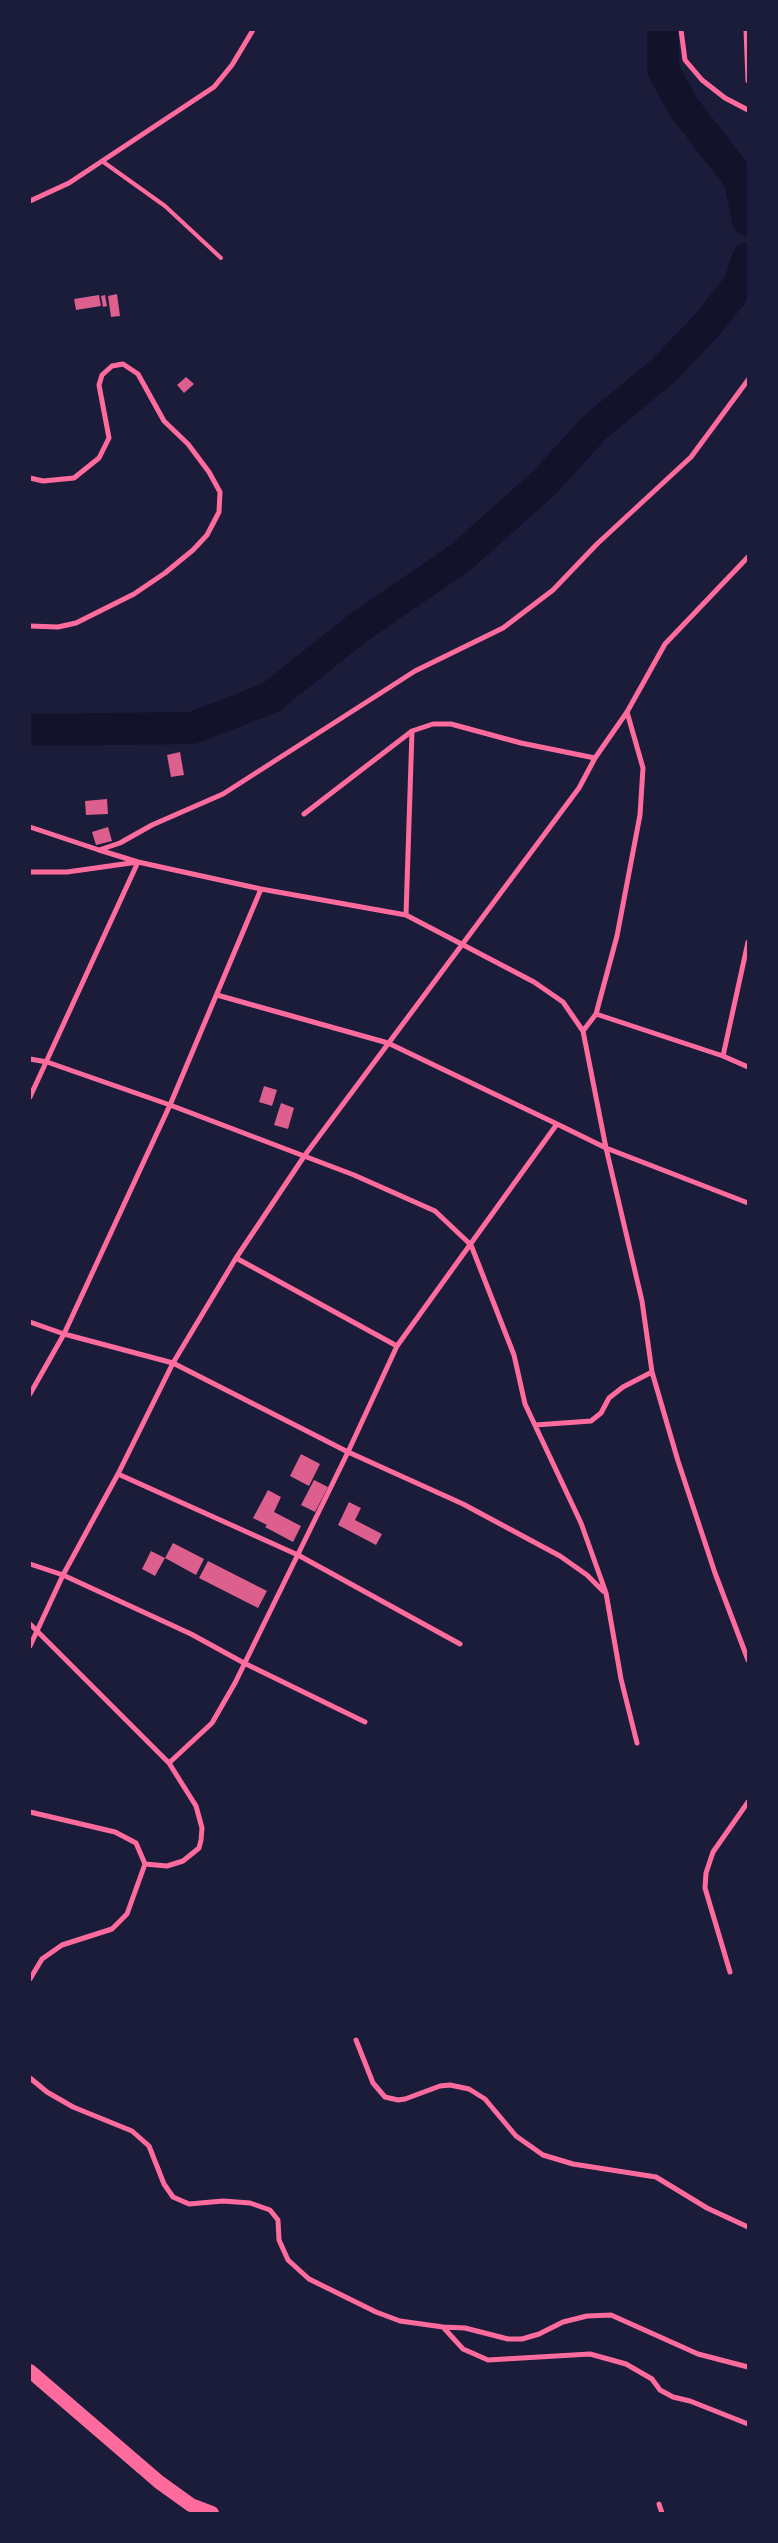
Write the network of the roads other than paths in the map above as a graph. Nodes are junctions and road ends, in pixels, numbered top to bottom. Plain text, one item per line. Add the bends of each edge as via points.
1 (254, 30) edge
2 (680, 30) edge
3 (746, 30) edge
4 (748, 81) edge
5 (748, 110) edge
6 (102, 161) junction
7 (30, 202) edge
8 (221, 258) dead end
9 (748, 380) edge
10 (30, 478) edge
11 (748, 558) edge
12 (30, 626) edge
13 (628, 712) junction
14 (412, 731) junction
15 (595, 758) junction
16 (304, 814) dead end
17 (30, 827) edge
18 (99, 850) junction
19 (138, 862) junction
20 (30, 872) edge
21 (261, 889) junction
22 (406, 915) junction
23 (748, 942) edge
24 (462, 943) junction
25 (217, 995) junction
26 (596, 1014) junction
27 (583, 1031) junction
28 (388, 1043) junction
29 (723, 1056) junction
30 (30, 1060) edge
31 (47, 1062) junction
32 (748, 1067) edge
33 (30, 1097) edge
34 (170, 1105) junction
35 (557, 1124) junction
36 (606, 1148) junction
37 (304, 1156) junction
38 (748, 1203) edge
39 (471, 1245) junction
40 (236, 1258) junction
41 (30, 1322) edge
42 (64, 1334) junction
43 (397, 1346) junction
44 (173, 1363) junction
45 (652, 1372) junction
46 (30, 1394) edge
47 (536, 1425) junction
48 (348, 1452) junction
49 (118, 1474) junction
50 (298, 1555) junction
51 (30, 1564) edge
52 (63, 1575) junction
53 (606, 1593) junction
54 (30, 1624) edge
55 (37, 1632) junction
56 (460, 1644) dead end
57 (30, 1646) edge
58 (748, 1660) edge
59 (244, 1663) junction
60 (365, 1722) dead end
61 (637, 1743) dead end
62 (169, 1763) junction
63 (748, 1802) edge
64 (30, 1812) edge
65 (145, 1864) junction
66 (730, 1972) dead end
67 (30, 1980) edge
68 (356, 2040) dead end
69 (30, 2078) edge
70 (748, 2227) edge
71 (443, 2327) junction
72 (748, 2367) edge
73 (30, 2371) edge
74 (748, 2424) edge
75 (659, 2504) dead end
76 (212, 2513) edge
77 (662, 2513) edge

1 - 6 street via 214,87
2 - 5 street via 685,60 702,80 725,98
3 - 4 street
6 - 7 street via 69,183
6 - 8 lane via 165,206
9 - 18 street via 691,457 597,544 553,590 503,628 415,671 223,794 120,844
10 - 12 street via 43,481 74,478 99,458 109,438 99,385 102,375 112,366 123,364 138,374 164,421 188,444 210,472 220,492 219,512 208,535 165,573 134,594 76,623 58,627
11 - 13 street via 665,644
13 - 15 street
13 - 26 street via 643,768 640,815 617,936
14 - 15 street via 433,724 451,724 520,744
14 - 16 street
14 - 22 street
15 - 24 street via 579,788
17 - 18 street
18 - 19 street
19 - 20 street via 67,872
19 - 21 street
19 - 31 street
21 - 22 street
21 - 25 street
22 - 24 street
23 - 29 street
24 - 27 street via 534,982 563,1002
24 - 28 street
25 - 28 street
25 - 34 street
26 - 27 street
26 - 29 street
27 - 36 street
28 - 35 street
28 - 37 street
29 - 32 street
30 - 31 street
31 - 33 street
31 - 34 street
34 - 37 street
34 - 42 street
35 - 36 street
35 - 39 street
36 - 38 street
36 - 45 street via 642,1301
37 - 39 street via 435,1211
37 - 40 street
39 - 43 street
39 - 47 street via 514,1355 525,1404
40 - 43 street
40 - 44 street
41 - 42 street
42 - 44 street
42 - 46 street
43 - 48 street
44 - 48 street
44 - 49 street
45 - 47 street via 622,1387 609,1398 601,1413 590,1421
45 - 58 street via 715,1573
47 - 53 street via 581,1524
48 - 50 street
48 - 53 street via 463,1504 560,1556
49 - 50 street
49 - 52 street
50 - 56 street
50 - 59 street
51 - 52 street
52 - 55 street
52 - 59 street via 191,1634
53 - 61 street via 621,1679
54 - 55 street
55 - 57 street
55 - 62 street
59 - 60 street
59 - 62 street via 212,1723
62 - 65 street via 196,1806 202,1828 201,1840 199,1848 182,1861 167,1866
63 - 66 street via 713,1852 706,1873 705,1888
64 - 65 street via 115,1832 136,1843
65 - 67 street via 127,1914 112,1929 62,1945 42,1959
68 - 70 street via 376,2089 385,2097 405,2099 440,2086 469,2089 485,2099 516,2136 543,2155 573,2164 656,2178 707,2208
69 - 71 street via 73,2107 132,2131 149,2146 173,2198 189,2204 223,2201 270,2210 278,2220 279,2240 288,2260 309,2279 400,2321
71 - 72 street via 465,2328 508,2340 539,2334 563,2322 611,2315 698,2354
71 - 74 street via 463,2349 488,2360 590,2354 626,2364 652,2379 660,2390 673,2397
73 - 76 highway via 159,2482 191,2505
75 - 77 street

